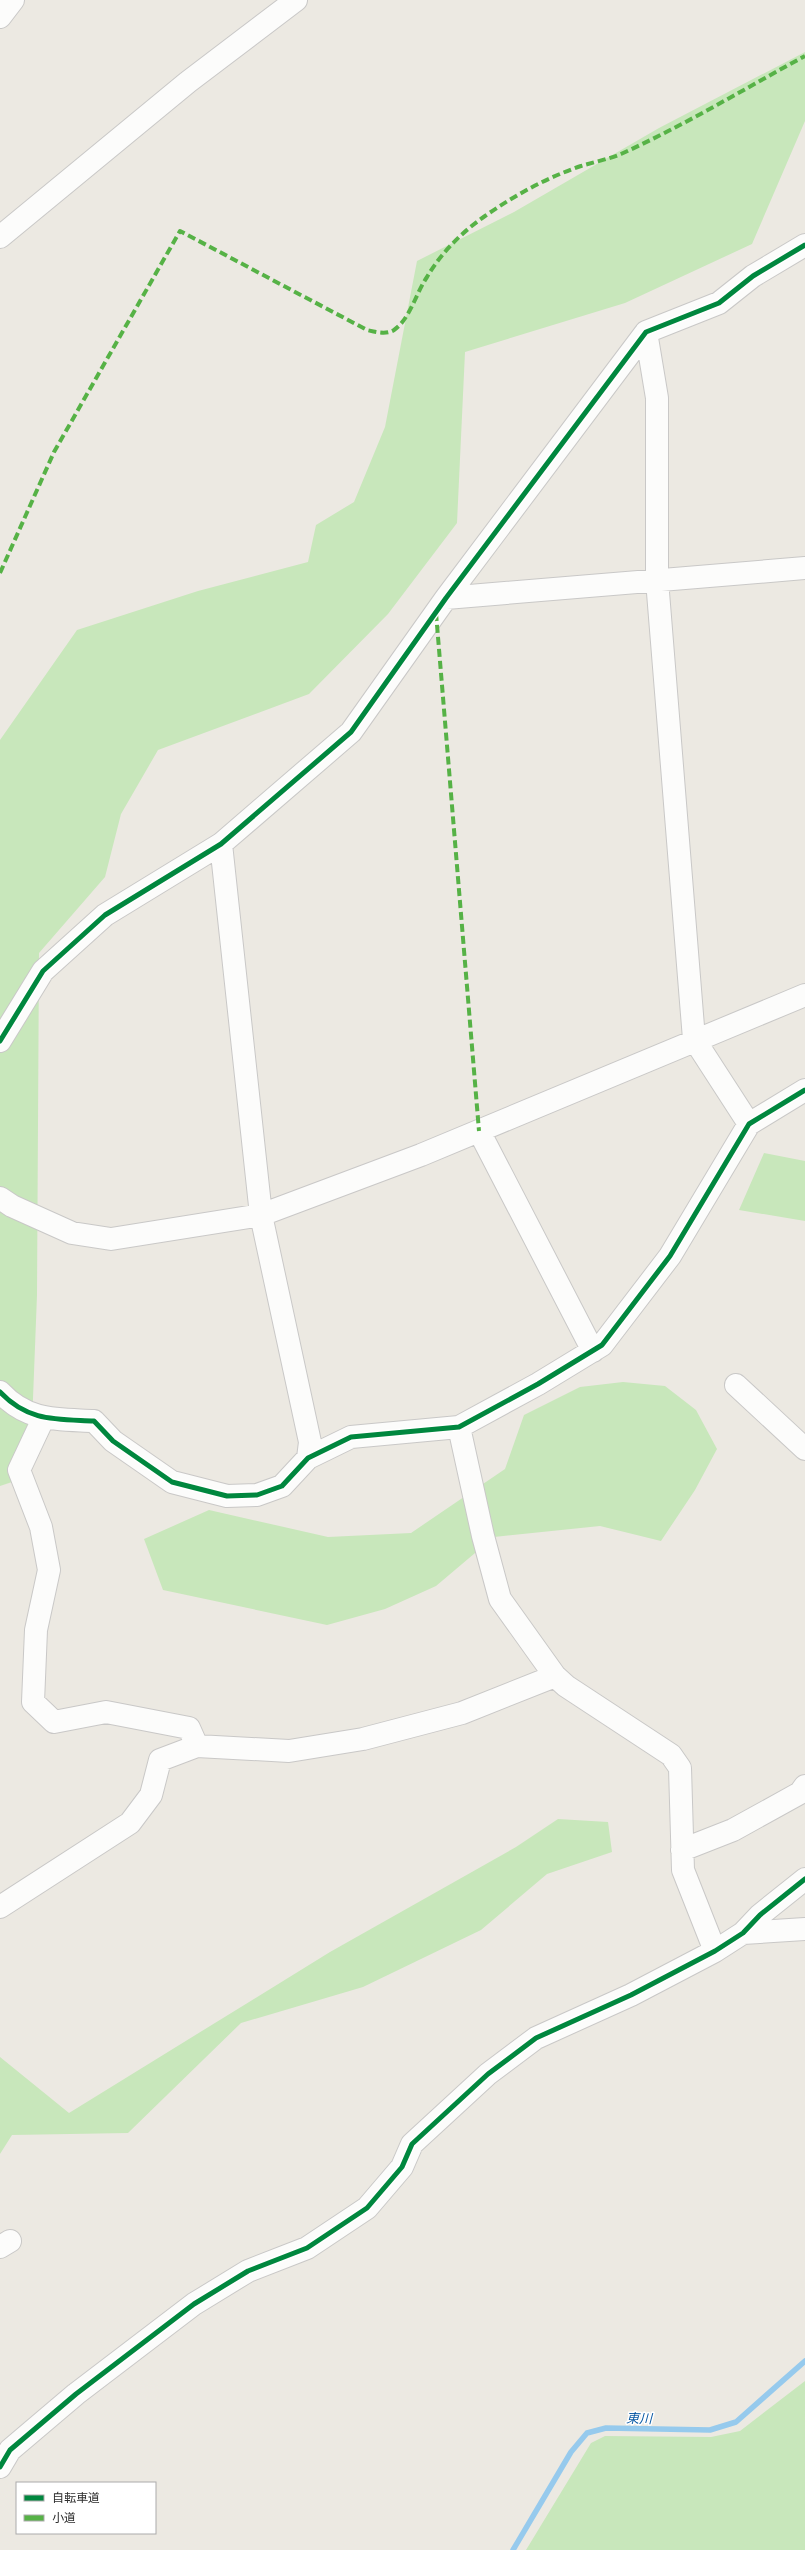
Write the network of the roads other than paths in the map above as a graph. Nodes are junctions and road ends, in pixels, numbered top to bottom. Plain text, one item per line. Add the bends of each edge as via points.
1 (13, 0) edge
2 (296, 0) edge
3 (0, 17) edge
4 (0, 237) edge
5 (805, 245) edge
6 (646, 332) junction
7 (805, 568) edge
8 (657, 580) junction
9 (446, 598) junction
10 (221, 844) junction
11 (805, 995) edge
12 (694, 1039) junction
13 (0, 1041) edge
14 (805, 1090) edge
15 (749, 1124) junction
16 (479, 1131) junction
17 (4, 1207) edge
18 (261, 1215) junction
19 (593, 1350) junction
20 (736, 1385) dead end
21 (0, 1392) edge
22 (43, 1419) junction
23 (459, 1426) junction
24 (805, 1449) edge
25 (308, 1458) junction
26 (555, 1676) junction
27 (197, 1746) junction
28 (805, 1786) edge
29 (682, 1850) junction
30 (805, 1880) edge
31 (0, 1907) edge
32 (805, 1929) edge
33 (743, 1932) junction
34 (715, 1951) junction
35 (3, 2453) edge

1 - 3 street
2 - 4 street via 182,87
5 - 6 street via 753,276 718,303
6 - 8 street via 657,398
6 - 9 street
7 - 8 street
8 - 9 street
8 - 12 street
9 - 10 street via 351,732
10 - 13 street via 105,915 43,971
10 - 18 street
11 - 12 street
12 - 15 street
12 - 16 street
14 - 15 street
15 - 19 street via 670,1256 602,1345
16 - 18 street
16 - 19 street
17 - 18 street via 72,1233 111,1239
18 - 25 street via 310,1442
19 - 23 street via 538,1384
20 - 24 street
21 - 22 street via 10,1403
22 - 25 street via 94,1421 113,1441 172,1482 227,1496 257,1495 282,1486
22 - 27 street via 19,1470 41,1527 49,1570 36,1630 33,1702 54,1722 106,1712 189,1728
23 - 25 street via 351,1436
23 - 26 street via 483,1536 500,1599
26 - 27 street via 462,1713 363,1739 290,1751
26 - 29 street via 580,1697 671,1755 680,1768
27 - 31 street via 160,1760 151,1795 130,1823
28 - 29 street via 800,1793 733,1830
29 - 34 street via 683,1870
30 - 33 street via 760,1915
32 - 33 street
33 - 34 street
34 - 35 street via 631,1995 536,2038 488,2074 412,2144 402,2168 367,2208 307,2248 248,2271 194,2304

